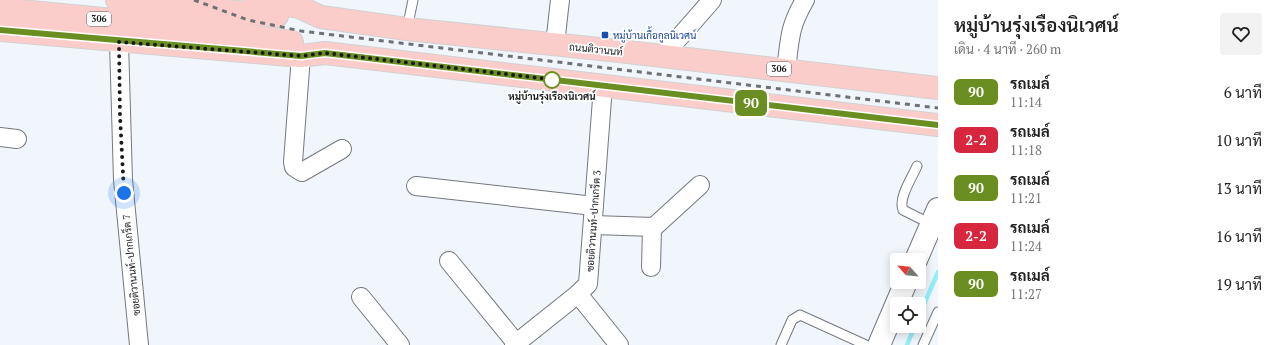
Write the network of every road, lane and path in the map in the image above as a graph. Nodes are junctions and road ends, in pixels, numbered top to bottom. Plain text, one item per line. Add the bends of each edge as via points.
1 (117, 0) edge
2 (255, 0) edge
3 (413, 0) edge
4 (560, 0) edge
5 (712, 0) edge
6 (805, 0) edge
7 (0, 9) edge
8 (321, 17) junction
9 (407, 29) junction
10 (0, 30) edge
11 (119, 42) junction
12 (555, 44) junction
13 (325, 53) junction
14 (301, 56) junction
15 (663, 56) junction
16 (786, 70) junction
17 (603, 86) junction
18 (938, 88) edge
19 (938, 125) edge
20 (342, 149) dead end
21 (917, 166) dead end
22 (700, 185) dead end
23 (416, 186) dead end
24 (594, 206) junction
25 (935, 216) edge
26 (593, 225) junction
27 (652, 228) junction
28 (919, 253) edge
29 (449, 261) dead end
30 (651, 267) dead end
31 (903, 289) edge
32 (578, 294) junction
33 (361, 297) dead end
34 (938, 312) edge
35 (515, 344) edge
36 (139, 345) edge
37 (400, 345) edge
38 (619, 345) edge
39 (781, 345) edge
40 (866, 345) edge
41 (879, 345) edge
42 (923, 345) edge

1 - 8 main road, 306 via 294,18
2 - 8 main road, ถนนติวานนท์ / 306 via 299,7
3 - 9 lane
4 - 12 street
5 - 15 street
6 - 16 street via 791,28
7 - 13 main road, 306 via 197,28 288,41
8 - 9 main road, ถนนติวานนท์ / 306
9 - 12 main road, ถนนติวานนท์ / 306
10 - 11 main road, 306
11 - 14 main road, 306
11 - 36 street, ซอยติวานนท์-ปากเกร็ด 7 via 123,180
12 - 15 main road, ถนนติวานนท์ / 306
13 - 14 main road, 306
13 - 17 main road, 306
14 - 20 street via 294,167 302,172
15 - 16 main road, ถนนติวานนท์ / 306
16 - 18 main road, ถนนติวานนท์ / 306
17 - 19 main road, 306
17 - 24 street, ซอยติวานนท์-ปากเกร็ด 3
21 - 25 lane via 902,200 903,210
22 - 27 street
23 - 24 street
24 - 26 street, ซอยติวานนท์-ปากเกร็ด 3
25 - 28 street
26 - 27 street
26 - 32 street, ซอยติวานนท์-ปากเกร็ด 3 via 588,284
27 - 30 street
29 - 35 street
31 - 41 street
32 - 35 street, ซอยติวานนท์-ปากเกร็ด 3
32 - 38 street
33 - 37 street
34 - 42 lane
39 - 40 lane via 792,320 800,316

